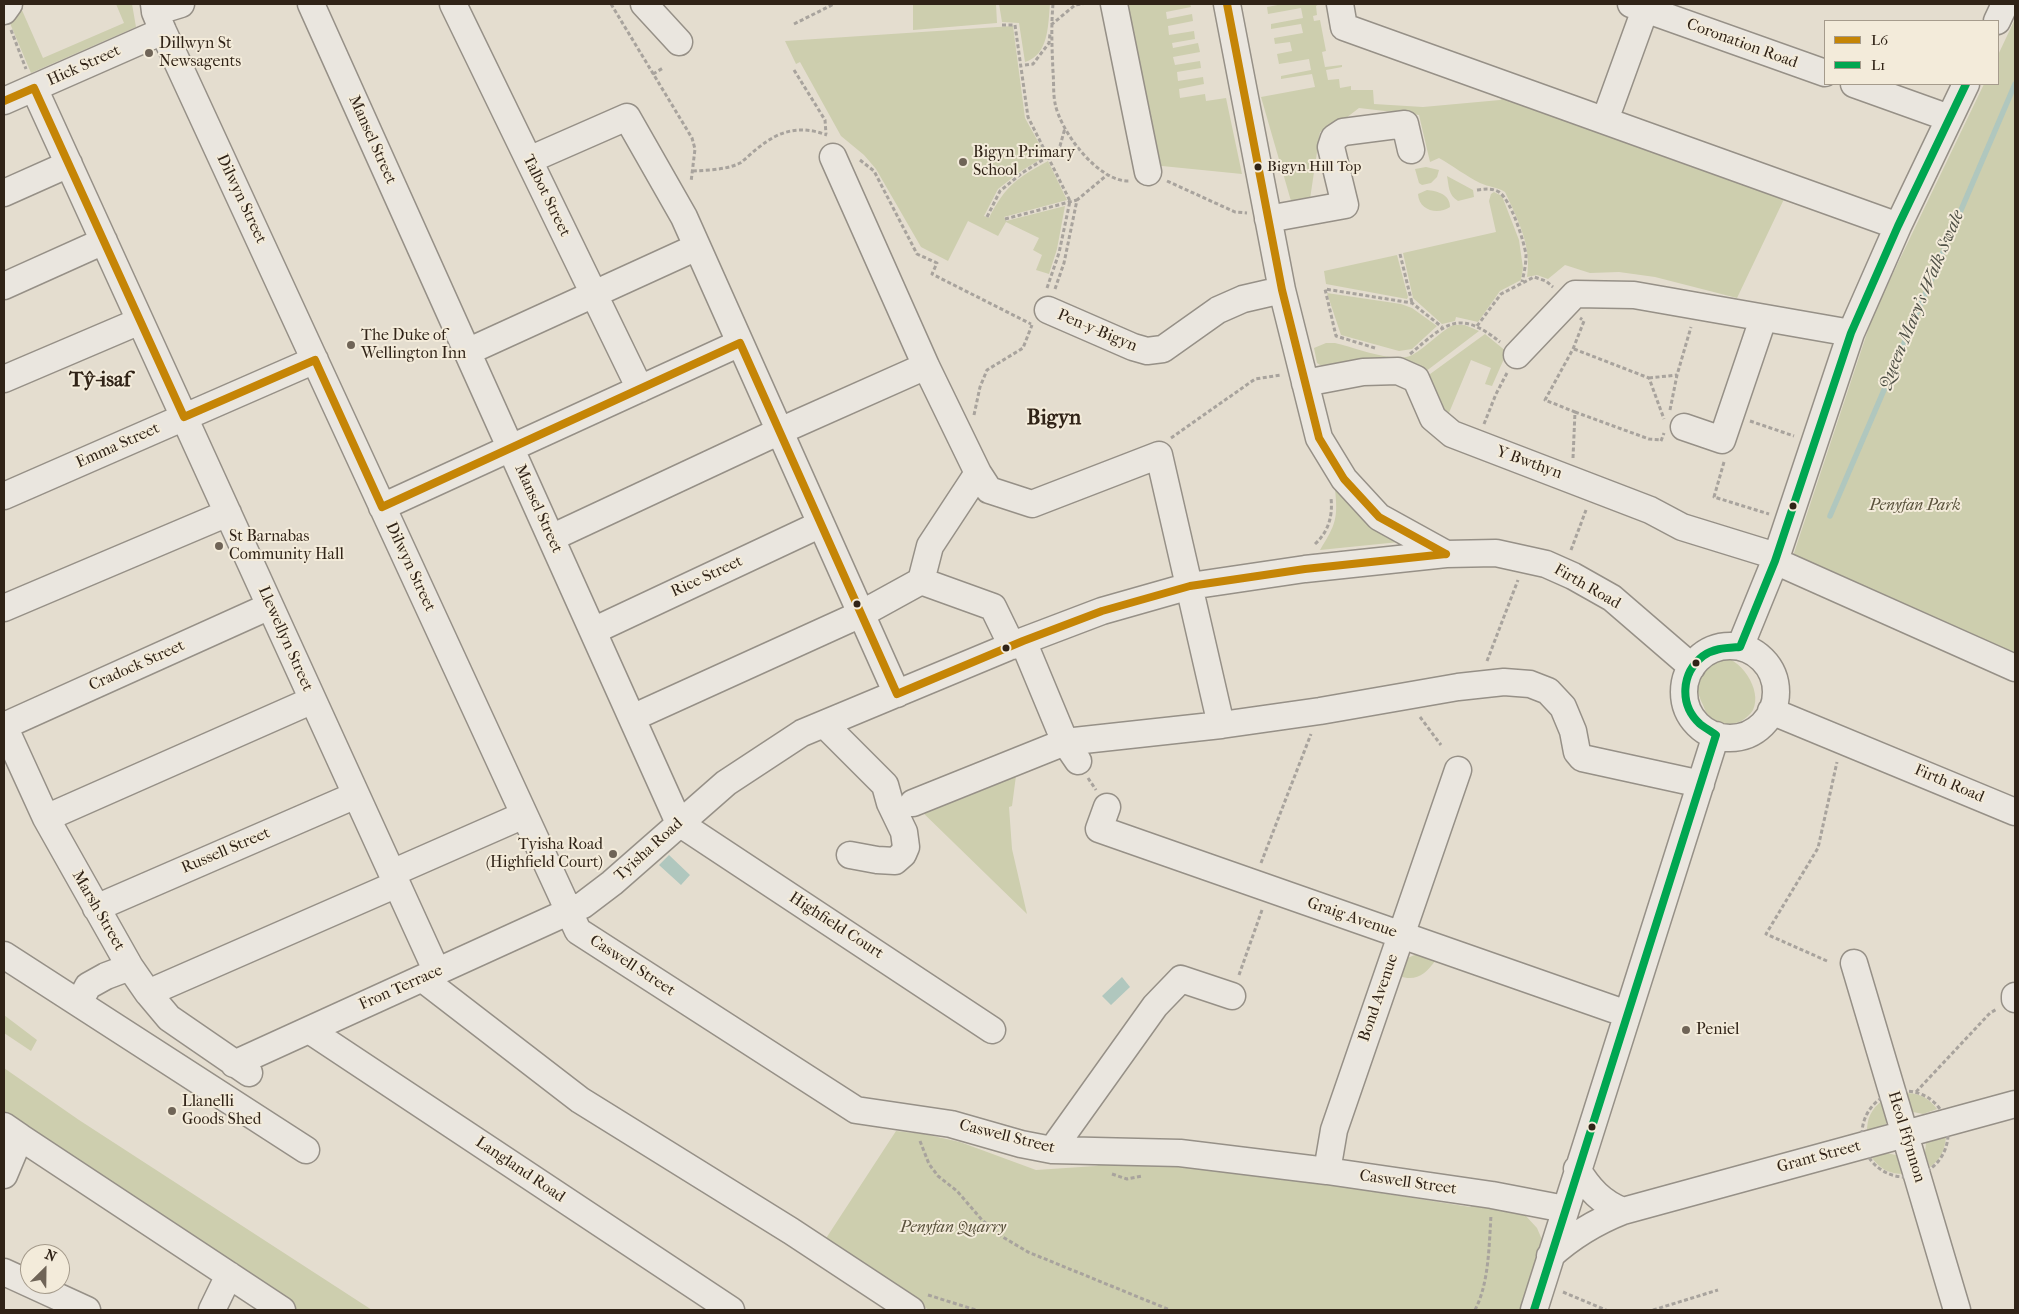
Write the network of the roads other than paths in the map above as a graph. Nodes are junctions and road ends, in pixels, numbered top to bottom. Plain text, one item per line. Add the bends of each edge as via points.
1 (181, 4) edge
2 (311, 4) edge
3 (453, 4) edge
4 (644, 4) edge
5 (1114, 4) edge
6 (1227, 4) edge
7 (1340, 4) edge
8 (1641, 5) edge
9 (158, 15) edge
10 (679, 42) dead end
11 (1824, 74) edge
12 (1857, 85) edge
13 (1966, 85) edge
14 (34, 88) junction
15 (4, 101) edge
16 (1950, 118) junction
17 (1605, 120) junction
18 (836, 146) road end
19 (1411, 150) dead end
20 (529, 160) junction
21 (69, 164) junction
22 (1148, 172) road end
23 (4, 193) edge
24 (1268, 217) junction
25 (1898, 226) junction
26 (104, 240) junction
27 (697, 247) junction
28 (4, 286) edge
29 (1282, 290) junction
30 (594, 294) junction
31 (1041, 311) road end
32 (1763, 319) junction
33 (140, 320) junction
34 (1851, 333) junction
35 (740, 343) junction
36 (467, 352) junction
37 (1516, 355) road end
38 (315, 360) junction
39 (926, 366) junction
40 (1303, 377) junction
41 (4, 379) edge
42 (640, 389) junction
43 (184, 417) junction
44 (1675, 427) road end
45 (780, 431) junction
46 (510, 448) junction
47 (972, 462) junction
48 (4, 496) edge
49 (382, 507) junction
50 (228, 513) junction
51 (821, 524) junction
52 (551, 538) junction
53 (1446, 554) junction
54 (1775, 558) junction
55 (921, 581) junction
56 (1190, 586) junction
57 (270, 606) junction
58 (4, 608) edge
59 (861, 614) junction
60 (593, 631) junction
61 (1017, 643) junction
62 (1740, 647) junction
63 (1692, 667) junction
64 (2015, 668) edge
65 (897, 694) junction
66 (313, 700) junction
67 (1771, 711) junction
68 (632, 718) junction
69 (824, 724) junction
70 (1221, 725) junction
71 (4, 726) edge
72 (1716, 736) junction
73 (1071, 751) junction
74 (1458, 770) dead end
75 (1701, 784) junction
76 (356, 795) junction
77 (913, 803) dead end
78 (1107, 807) road end
79 (2015, 812) edge
80 (524, 815) junction
81 (46, 818) junction
82 (679, 823) junction
83 (850, 855) dead end
84 (394, 879) junction
85 (96, 908) junction
86 (569, 913) junction
87 (1401, 935) junction
88 (4, 955) edge
89 (1854, 963) dead end
90 (130, 967) junction
91 (430, 975) junction
92 (148, 993) junction
93 (1232, 996) road end
94 (79, 1003) junction
95 (1627, 1014) junction
96 (309, 1030) junction
97 (992, 1030) dead end
98 (241, 1068) joint
99 (2015, 1104) edge
100 (12, 1132) edge
101 (1905, 1134) junction
102 (306, 1150) dead end
103 (1052, 1150) junction
104 (1578, 1170) junction
105 (1327, 1171) junction
106 (4, 1175) edge
107 (1565, 1208) junction
108 (1623, 1211) junction
109 (1550, 1256) junction
110 (4, 1272) edge
111 (230, 1275) junction
112 (87, 1310) edge
113 (212, 1310) edge
114 (282, 1310) edge
115 (731, 1310) edge
116 (911, 1310) edge
117 (1534, 1310) edge
118 (1957, 1310) edge

1 - 9 street, Hick Street
2 - 36 street, Mansel Street
3 - 20 street, Talbot Street
4 - 10 street
5 - 22 street
6 - 24 street
7 - 17 street via 1344,27
8 - 11 street, Coronation Road
8 - 17 street
9 - 14 street, Hick Street
9 - 38 street, Dilwyn Street
12 - 16 street
13 - 16 street
14 - 15 street, Hick Street
14 - 21 street, Llewellyn Street
16 - 25 street
17 - 25 street
18 - 39 street
19 - 24 street via 1405,124 1343,132 1334,138 1331,147 1345,205
20 - 27 street via 627,117 684,217
20 - 30 street, Talbot Street
21 - 23 street
21 - 26 street, Llewellyn Street
24 - 29 street
25 - 34 street
26 - 28 street
26 - 33 street, Llewellyn Street
27 - 30 street
27 - 35 street
29 - 31 street, Pen-y-Bigyn via 1243,299 1218,310 1163,349 1146,351
29 - 40 street
30 - 36 street
30 - 42 street, Talbot Street
32 - 34 street
32 - 37 street via 1634,296 1575,294
32 - 44 street via 1722,440
33 - 41 street
33 - 43 street, Llewellyn Street
34 - 54 street
35 - 42 street
35 - 45 street
36 - 46 street, Mansel Street
38 - 43 street, Emma Street
38 - 49 street, Dilwyn Street
39 - 45 street
39 - 47 street
40 - 53 street via 1319,438 1344,479 1379,517
40 - 54 street, Y Bwthyn via 1398,370 1416,379 1433,418 1452,434 1650,510 1682,527
42 - 46 street
43 - 48 street, Emma Street
43 - 50 street, Llewellyn Street
45 - 51 street
45 - 52 street
46 - 49 street
46 - 52 street, Mansel Street
47 - 55 street via 930,546
47 - 56 street via 989,490 1032,504 1120,458 1159,455
49 - 80 street, Dilwyn Street
50 - 57 street, Llewellyn Street
50 - 58 street
51 - 59 street
51 - 60 street, Rice Street
52 - 60 street, Mansel Street
53 - 56 street, Firth Road via 1305,569
53 - 63 street, Firth Road via 1496,553 1563,571 1612,598
54 - 62 street
54 - 64 street, Y Bwthyn
55 - 59 street
55 - 61 street via 993,607
56 - 61 street, Firth Road via 1102,611
56 - 70 street
57 - 66 street, Llewellyn Street
57 - 71 street, Cradock Street
59 - 65 street
59 - 68 street
60 - 68 street, Mansel Street
61 - 65 street, Tyisha Road
61 - 73 street
62 - 63 street via 1713,649
62 - 67 street via 1754,652 1773,674 1776,689
63 - 72 street via 1684,693 1687,707 1703,729
65 - 69 street, Tyisha Road
66 - 76 street, Llewellyn Street
66 - 81 street
67 - 72 street via 1759,728 1746,735
67 - 79 street, Firth Road
68 - 82 street, Mansel Street
69 - 82 street, Tyisha Road via 802,733 760,759
69 - 83 street via 885,785 904,832 906,847 895,861
70 - 73 street
70 - 75 street via 1458,687 1504,682 1530,684 1548,691 1563,707 1577,752 1582,758
71 - 81 street, Marsh Street
72 - 75 street
73 - 77 street
74 - 87 street, Bond Avenue
75 - 95 street
76 - 84 street, Llewellyn Street
76 - 85 street, Russell Street
78 - 87 street, Graig Avenue via 1099,829
80 - 84 street
80 - 86 street, Dilwyn Street
81 - 85 street, Marsh Street
82 - 86 street, Tyisha Road via 612,883
82 - 97 street, Highfield Court
84 - 91 street, Llewellyn Street
84 - 92 street
85 - 90 street, Marsh Street
86 - 91 street, Fron Terrace
86 - 103 street, Caswell Street via 578,932 856,1110 951,1124
87 - 95 street, Graig Avenue
87 - 105 street, Bond Avenue via 1334,1130
88 - 94 street
89 - 101 street, Heol Ffynnon
90 - 92 street, Marsh Street
90 - 94 street via 88,986
91 - 96 street, Fron Terrace
91 - 116 street via 580,1100
92 - 98 street, Marsh Street via 169,1018
93 - 103 street via 1181,979 1155,1006
94 - 102 street
95 - 104 street
96 - 98 street, Fron Terrace
96 - 115 street, Langland Road
99 - 101 street, Grant Street
100 - 106 street
100 - 111 street
101 - 108 street, Grant Street
101 - 118 street, Heol Ffynnon
103 - 105 street, Caswell Street via 1180,1153
104 - 107 street
104 - 108 street via 1600,1198
105 - 107 street, Caswell Street
107 - 109 street
108 - 109 street, Grant Street via 1569,1238
109 - 117 street
110 - 112 street
111 - 113 street
111 - 114 street

